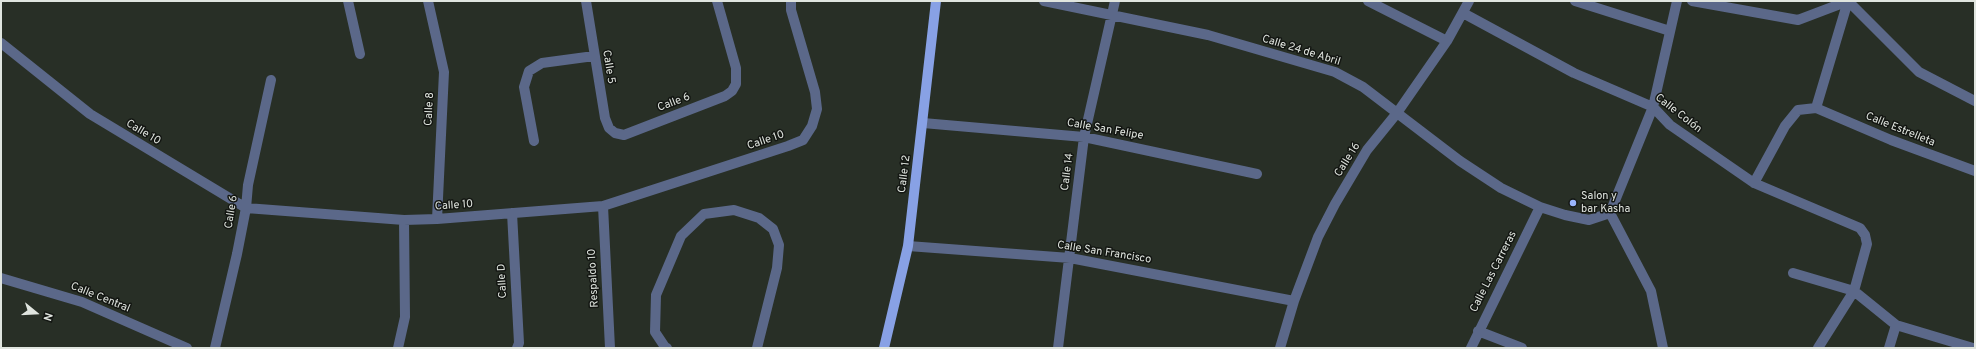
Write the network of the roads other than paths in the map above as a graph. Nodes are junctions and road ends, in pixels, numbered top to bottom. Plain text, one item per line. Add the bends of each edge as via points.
1 (348, 1) edge
2 (428, 1) edge
3 (586, 1) edge
4 (717, 1) edge
5 (790, 1) edge
6 (936, 1) edge
7 (1044, 1) edge
8 (1115, 1) edge
9 (1368, 1) edge
10 (1469, 1) edge
11 (1575, 1) edge
12 (1677, 1) edge
13 (1692, 1) edge
14 (1848, 1) edge
15 (1463, 13) junction
16 (1112, 15) junction
17 (1670, 31) junction
18 (1447, 41) junction
19 (1, 43) edge
20 (360, 54) dead end
21 (594, 56) junction
22 (271, 80) dead end
23 (1975, 100) edge
24 (1653, 107) junction
25 (1816, 108) junction
26 (1397, 113) junction
27 (923, 123) junction
28 (615, 133) joint
29 (1084, 137) junction
30 (534, 141) dead end
31 (1975, 171) edge
32 (1257, 174) dead end
33 (1754, 183) junction
34 (603, 206) junction
35 (1540, 207) junction
36 (246, 208) junction
37 (512, 213) junction
38 (1610, 213) junction
39 (437, 219) junction
40 (404, 220) junction
41 (908, 246) junction
42 (1070, 258) junction
43 (1793, 273) dead end
44 (1, 278) edge
45 (1854, 291) junction
46 (1294, 301) junction
47 (1896, 325) junction
48 (1478, 331) junction
49 (1975, 344) edge
50 (187, 348) edge
51 (216, 348) edge
52 (398, 348) edge
53 (517, 348) edge
54 (610, 348) edge
55 (667, 348) edge
56 (757, 348) edge
57 (884, 348) edge
58 (1058, 348) edge
59 (1280, 348) edge
60 (1471, 348) edge
61 (1522, 348) edge
62 (1663, 348) edge
63 (1818, 348) edge
64 (1889, 348) edge
65 (1973, 348) edge

1 - 20 street
2 - 39 street, Calle 8 via 444,72
3 - 21 street, Calle 5
4 - 28 street, Calle 6 via 736,68 736,84 732,91 624,135
5 - 34 street, Calle 10 via 815,92 817,109 812,126 803,140
6 - 27 main road, Calle 12
7 - 16 street, Calle 24 de Abril
8 - 16 street, Calle 14
9 - 18 street
10 - 15 street, Calle 16
11 - 17 street
12 - 17 street
13 - 14 street via 1798,20
14 - 23 street via 1920,72
14 - 25 street
15 - 18 street, Calle 16
15 - 24 street, Calle Colón via 1574,73
16 - 26 street, Calle 24 de Abril via 1208,35 1335,72 1363,87
16 - 29 street, Calle 14
17 - 24 street
18 - 26 street, Calle 16
19 - 36 street, Calle 10 via 90,114
21 - 28 street, Calle 5 via 605,118 609,128
21 - 30 street via 542,63 529,71 524,87
22 - 36 street, Calle 6 via 248,185
24 - 33 street, Calle Colón via 1670,125
24 - 38 street
25 - 31 street, Calle Estrelleta via 1891,140
25 - 33 street via 1798,110 1785,126
26 - 35 street, Calle 24 de Abril via 1460,161 1501,188
26 - 46 street, Calle 16 via 1367,150 1335,204 1318,237
27 - 29 street, Calle San Felipe
27 - 41 main road, Calle 12
29 - 32 street, Calle San Felipe
29 - 42 street, Calle 14
33 - 45 street, Calle Colón via 1860,228 1867,244
34 - 37 street, Calle 10
34 - 54 street, Respaldo 10
35 - 38 street, Calle 24 de Abril via 1589,220
35 - 48 street, Calle Las Carreras
36 - 40 street, Calle 10
36 - 51 street, Calle 6
37 - 39 street, Calle 10
37 - 53 street, Calle D via 519,344
38 - 62 street via 1651,291
39 - 40 street, Calle 10
40 - 52 street via 405,317
41 - 42 street, Calle San Francisco
41 - 57 main road, Calle 12
42 - 46 street, Calle San Francisco
42 - 58 street, Calle 14
43 - 45 street
44 - 50 street, Calle Central via 82,302
45 - 47 street
45 - 63 street
46 - 59 street, Calle 16
47 - 64 street
47 - 65 street
48 - 60 street, Calle Las Carreras
48 - 61 street
49 - 65 street
55 - 56 street via 655,332 656,295 681,236 704,214 734,210 759,218 773,229 779,245 777,268

